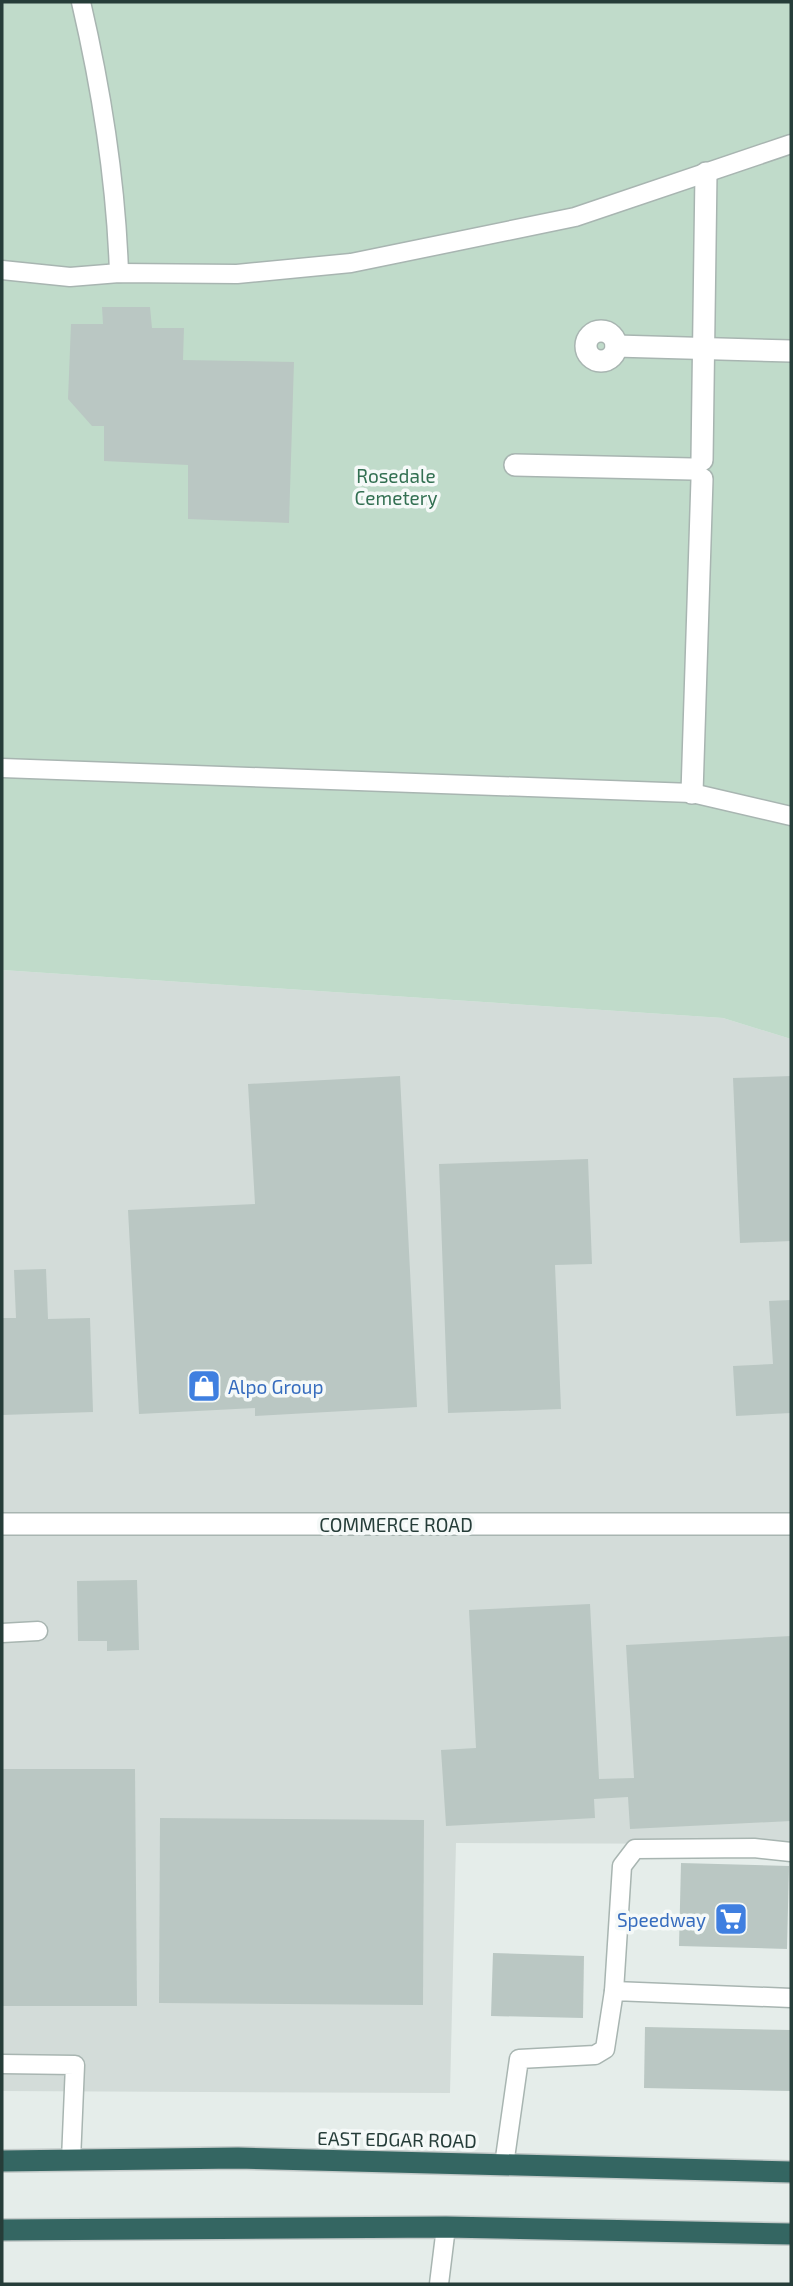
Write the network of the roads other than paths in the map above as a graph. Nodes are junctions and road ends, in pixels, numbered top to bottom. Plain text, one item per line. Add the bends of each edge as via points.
1 (81, 2) edge
2 (791, 144) edge
3 (706, 173) junction
4 (2, 270) edge
5 (119, 273) junction
6 (617, 346) dead end
7 (704, 349) junction
8 (791, 351) edge
9 (515, 465) dead end
10 (699, 469) junction
11 (2, 768) edge
12 (692, 793) junction
13 (791, 816) edge
14 (2, 1524) edge
15 (791, 1524) edge
16 (38, 1631) dead end
17 (2, 1633) edge
18 (791, 1852) edge
19 (614, 1991) junction
20 (791, 1998) edge
21 (2, 2064) edge
22 (71, 2160) junction
23 (2, 2161) edge
24 (504, 2165) junction
25 (791, 2172) edge
26 (446, 2227) junction
27 (2, 2230) edge
28 (791, 2234) edge
29 (439, 2284) edge

1 - 5 lane via 100,87 117,209
2 - 3 lane
3 - 5 lane via 575,217 351,263 237,274
3 - 7 street
4 - 5 lane via 70,277
6 - 7 street
7 - 8 street
7 - 10 street
9 - 10 street
10 - 12 street
11 - 12 lane
12 - 13 lane
14 - 15 street, COMMERCE ROAD
16 - 17 lane
18 - 19 lane via 635,1849 622,1866
19 - 20 lane
19 - 24 lane via 605,2049 595,2055 519,2059
21 - 22 lane via 75,2065
22 - 23 highway, EAST EDGAR ROAD
22 - 24 highway, EAST EDGAR ROAD via 238,2158
24 - 25 highway, EAST EDGAR ROAD
26 - 27 highway
26 - 28 highway
26 - 29 lane

